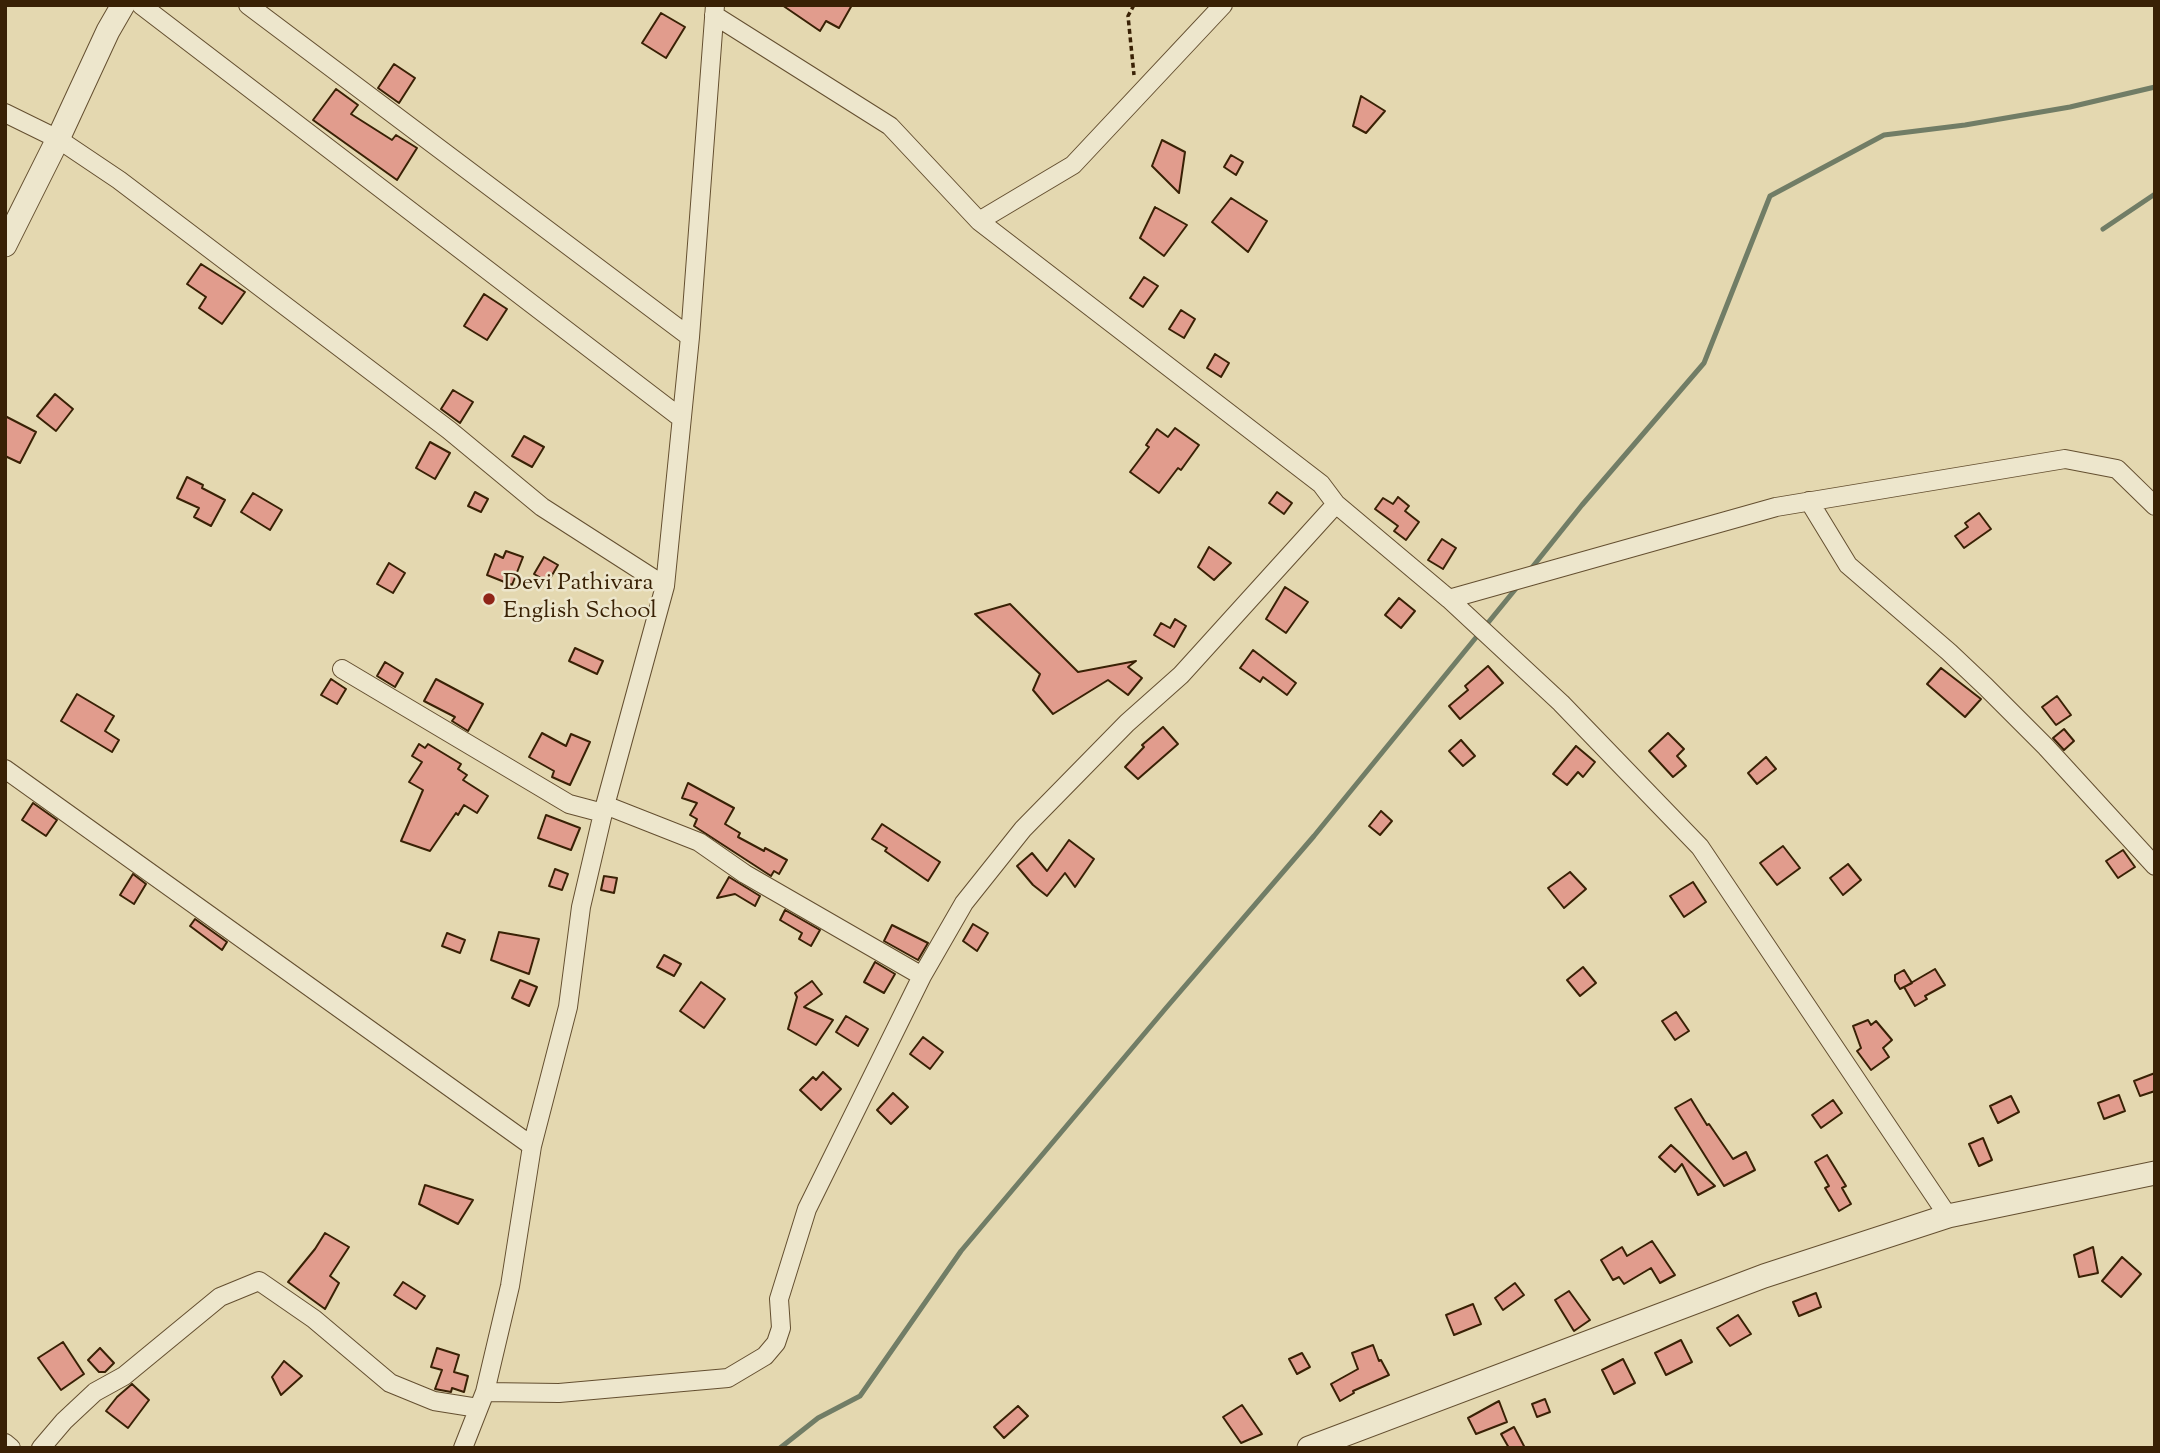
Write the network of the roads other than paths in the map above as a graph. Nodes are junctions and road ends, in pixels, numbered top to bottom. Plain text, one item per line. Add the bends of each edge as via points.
1 (123, 5) edge
2 (141, 5) edge
3 (248, 5) edge
4 (1223, 5) edge
5 (714, 10) edge
6 (5, 113) edge
7 (58, 139) junction
8 (979, 221) junction
9 (5, 245) edge
10 (690, 337) junction
11 (681, 418) junction
12 (1810, 501) junction
13 (1336, 504) junction
14 (2155, 506) edge
15 (665, 586) junction
16 (1449, 599) junction
17 (342, 669) dead end
18 (5, 769) edge
19 (604, 809) junction
20 (2155, 866) edge
21 (922, 976) junction
22 (532, 1146) junction
23 (2155, 1173) edge
24 (1948, 1216) junction
25 (482, 1400) junction
26 (5, 1443) edge
27 (11, 1448) edge
28 (41, 1448) edge
29 (463, 1448) edge
30 (1309, 1448) edge

1 - 7 street
2 - 11 street
3 - 10 street
4 - 8 street via 1073,165
5 - 8 street via 890,126
5 - 10 street
6 - 7 street
7 - 9 street
7 - 15 street via 119,180 449,430 542,507
8 - 13 street via 1321,484
10 - 11 street
11 - 15 street
12 - 14 street via 2065,459 2118,469
12 - 16 street
12 - 20 street via 1848,565 1986,687
13 - 16 street
13 - 21 street via 1181,675 1127,723 1023,830 964,903
15 - 19 street
16 - 24 street via 1560,703 1700,846
17 - 19 street via 569,804
18 - 22 street
19 - 21 street via 699,842 745,874
19 - 22 street via 581,907 568,1007
21 - 25 street via 807,1209 779,1299 781,1328 765,1356 728,1378
22 - 25 street via 510,1286
23 - 24 street
24 - 30 street via 1764,1276
25 - 28 street via 433,1401 390,1383 314,1319 259,1281 220,1297 124,1376 96,1392
25 - 29 street
26 - 27 street

